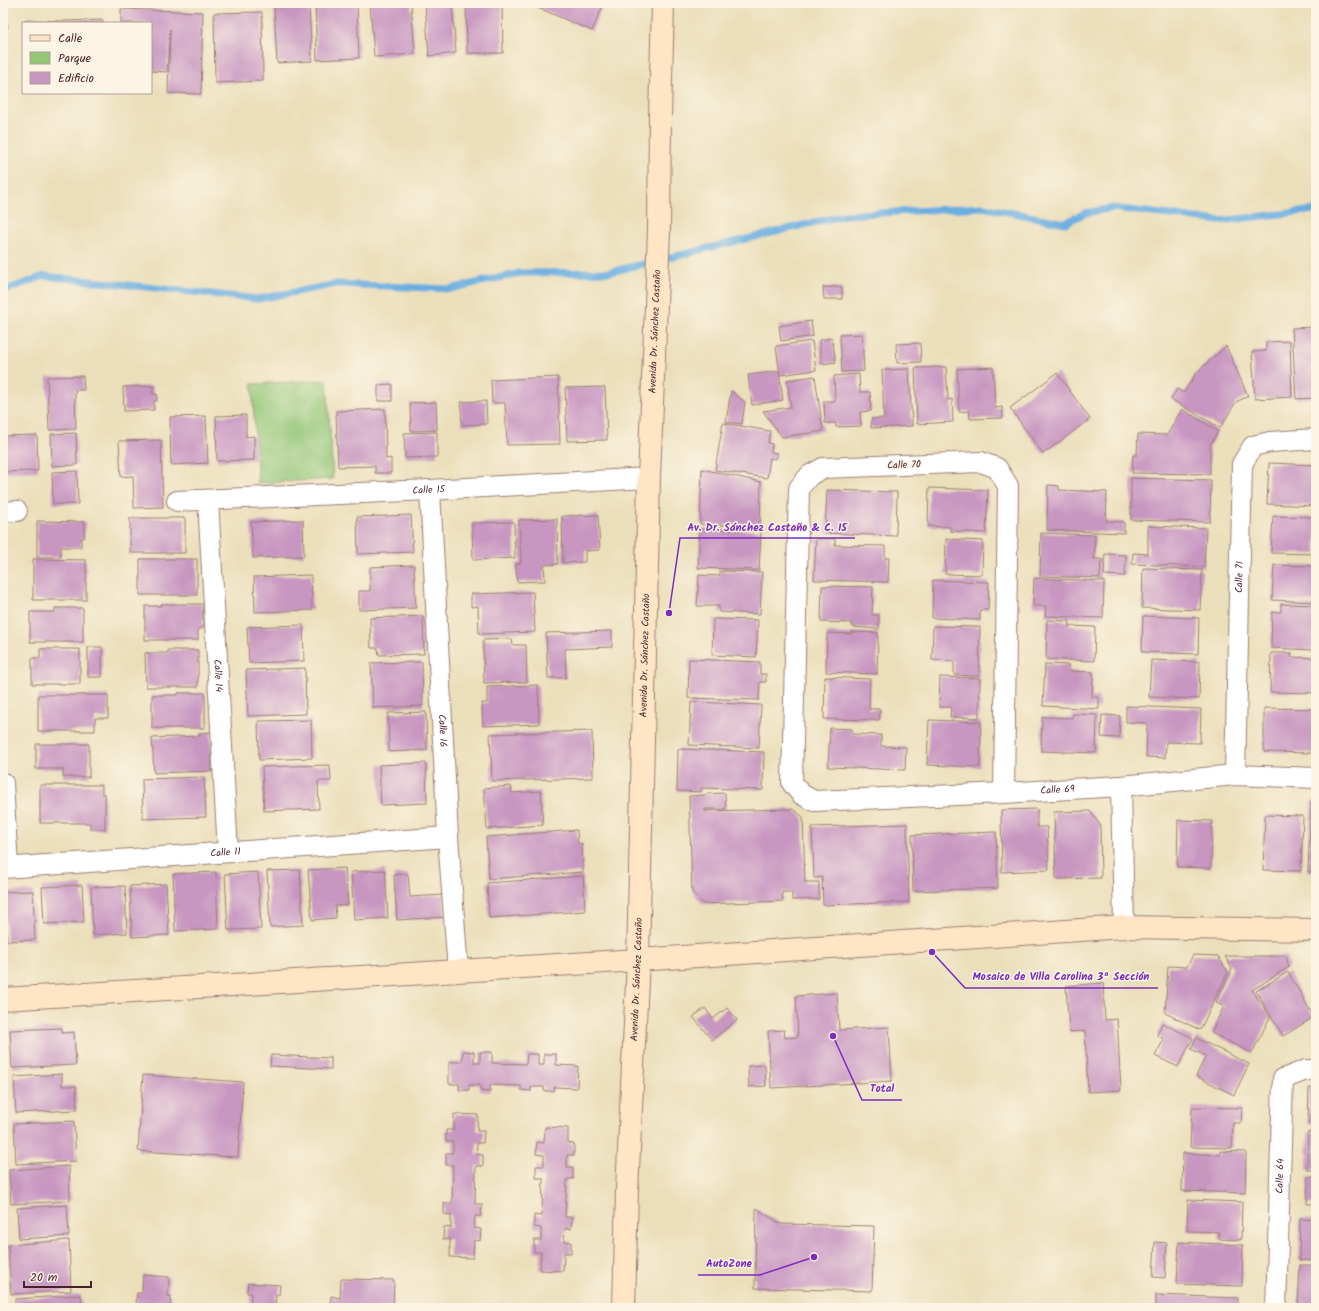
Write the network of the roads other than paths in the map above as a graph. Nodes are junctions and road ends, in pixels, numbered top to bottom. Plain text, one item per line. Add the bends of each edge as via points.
1 (663, 3) edge
2 (1316, 439) edge
3 (649, 478) junction
4 (430, 490) junction
5 (208, 500) junction
6 (178, 501) dead end
7 (1234, 775) junction
8 (1316, 778) edge
9 (3, 783) edge
10 (1121, 786) junction
11 (1004, 793) junction
12 (801, 794) joint
13 (448, 838) junction
14 (228, 852) junction
15 (5, 868) edge
16 (1124, 927) junction
17 (1316, 930) edge
18 (638, 960) junction
19 (458, 971) junction
20 (3, 999) edge
21 (1316, 1070) edge
22 (624, 1308) edge
23 (1276, 1308) edge

1 - 3 street, Avenida Dr. Sánchez Castaño via 659,231
2 - 7 street, Calle 71 via 1270,442 1253,446 1242,464
3 - 4 street, Calle 15
3 - 18 street, Avenida Dr. Sánchez Castaño
4 - 5 street, Calle 15
4 - 13 street, Calle 16
5 - 6 street, Calle 15
5 - 14 street, Calle 14
7 - 8 street, Calle 69
7 - 10 street, Calle 69
9 - 15 street
10 - 11 street, Calle 69
10 - 16 street
11 - 12 street, Calle 69 via 814,801
11 - 12 street, Calle 70 via 1008,486 997,468 981,462 823,468 810,475 799,488 792,783
13 - 14 street, Calle 11
13 - 19 street, Calle 16
14 - 15 street, Calle 11
16 - 17 street
16 - 18 street
18 - 19 street
18 - 22 street, Avenida Dr. Sánchez Castaño
19 - 20 street
21 - 23 street, Calle 64 via 1306,1070 1283,1079

